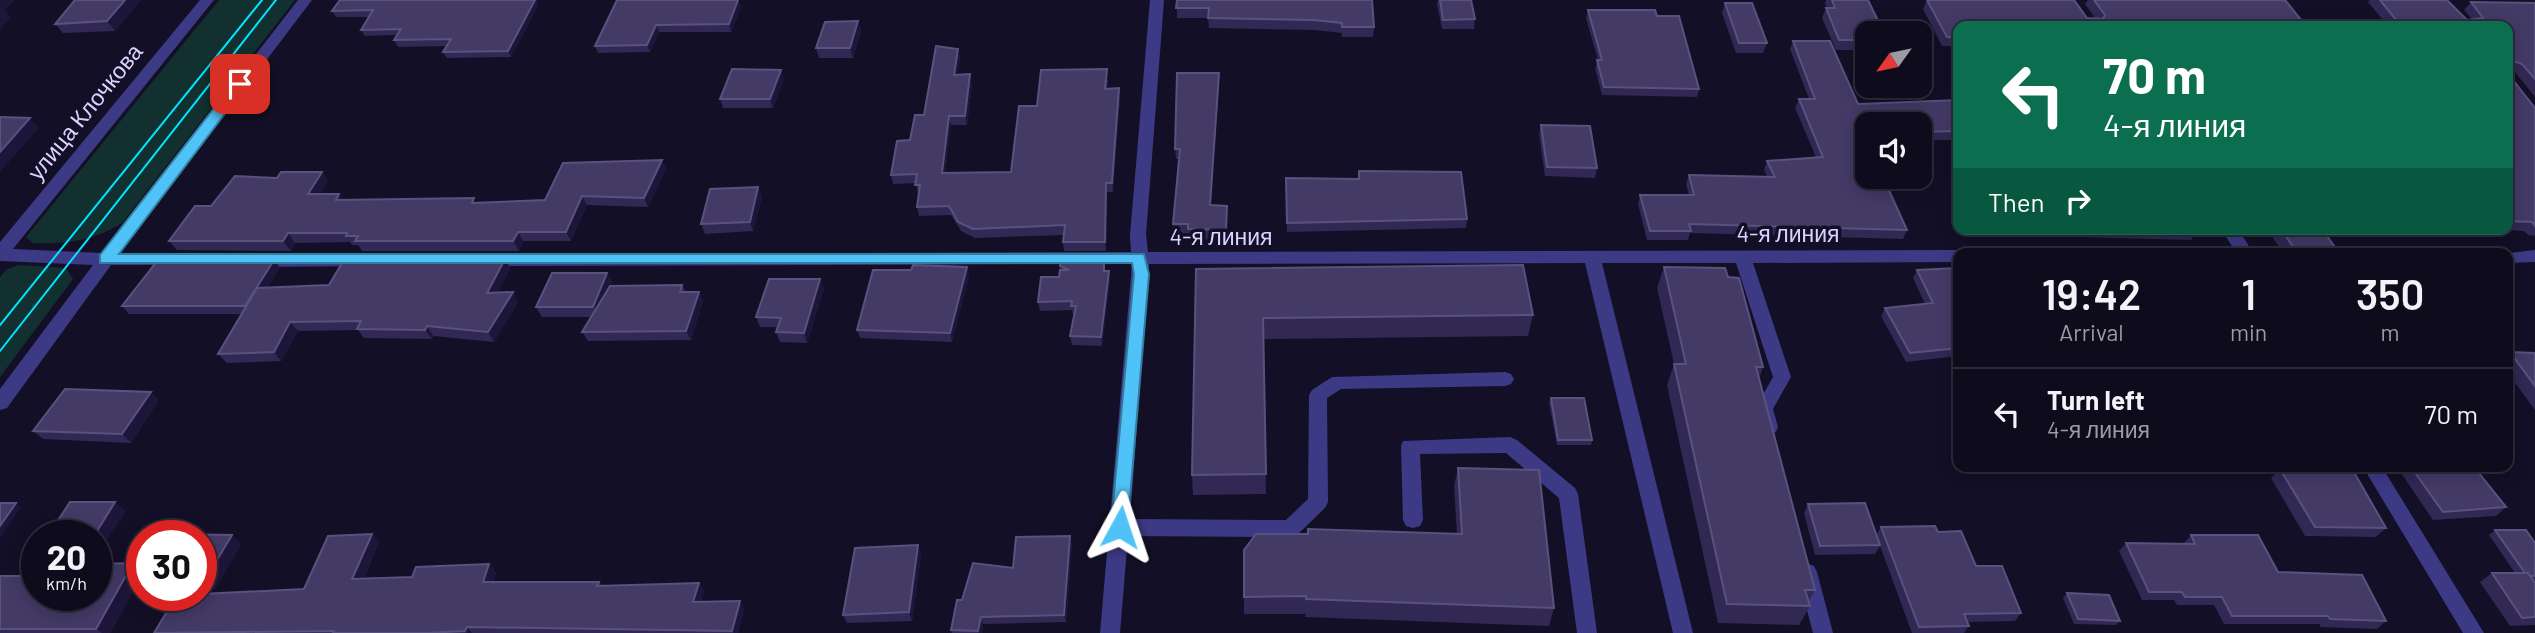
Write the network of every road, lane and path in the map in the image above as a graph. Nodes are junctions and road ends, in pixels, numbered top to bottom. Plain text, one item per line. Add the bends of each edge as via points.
1 (207, 0) edge
2 (305, 0) edge
3 (1157, 0) edge
4 (0, 255) edge
5 (1953, 256) edge
6 (2535, 256) edge
7 (1592, 257) junction
8 (1743, 257) junction
9 (2513, 257) edge
10 (1139, 258) junction
11 (106, 259) junction
12 (381, 260) edge
13 (465, 260) edge
14 (199, 261) edge
15 (227, 261) edge
16 (1504, 379) dead end
17 (0, 403) edge
18 (1774, 448) edge
19 (2375, 472) edge
20 (1413, 520) dead end
21 (1120, 527) junction
22 (1802, 554) edge
23 (1110, 633) edge
24 (1587, 633) edge
25 (1683, 633) edge
26 (1823, 633) edge
27 (2474, 633) edge

1 - 4 street, улица Клочкова
2 - 11 street
3 - 10 street
4 - 11 street, улица Клочкова
5 - 8 street, 4-я линия
6 - 9 street
7 - 8 street, 4-я линия
7 - 10 street, 4-я линия
7 - 25 street
8 - 18 street via 1782,377 1764,409
10 - 13 street, 4-я линия
10 - 21 street via 1142,274
11 - 14 street
11 - 17 street
12 - 15 street
16 - 21 street via 1338,382 1318,395 1318,502 1290,529
19 - 27 street
20 - 24 street via 1410,446 1510,445 1568,494
21 - 23 street
22 - 26 street

